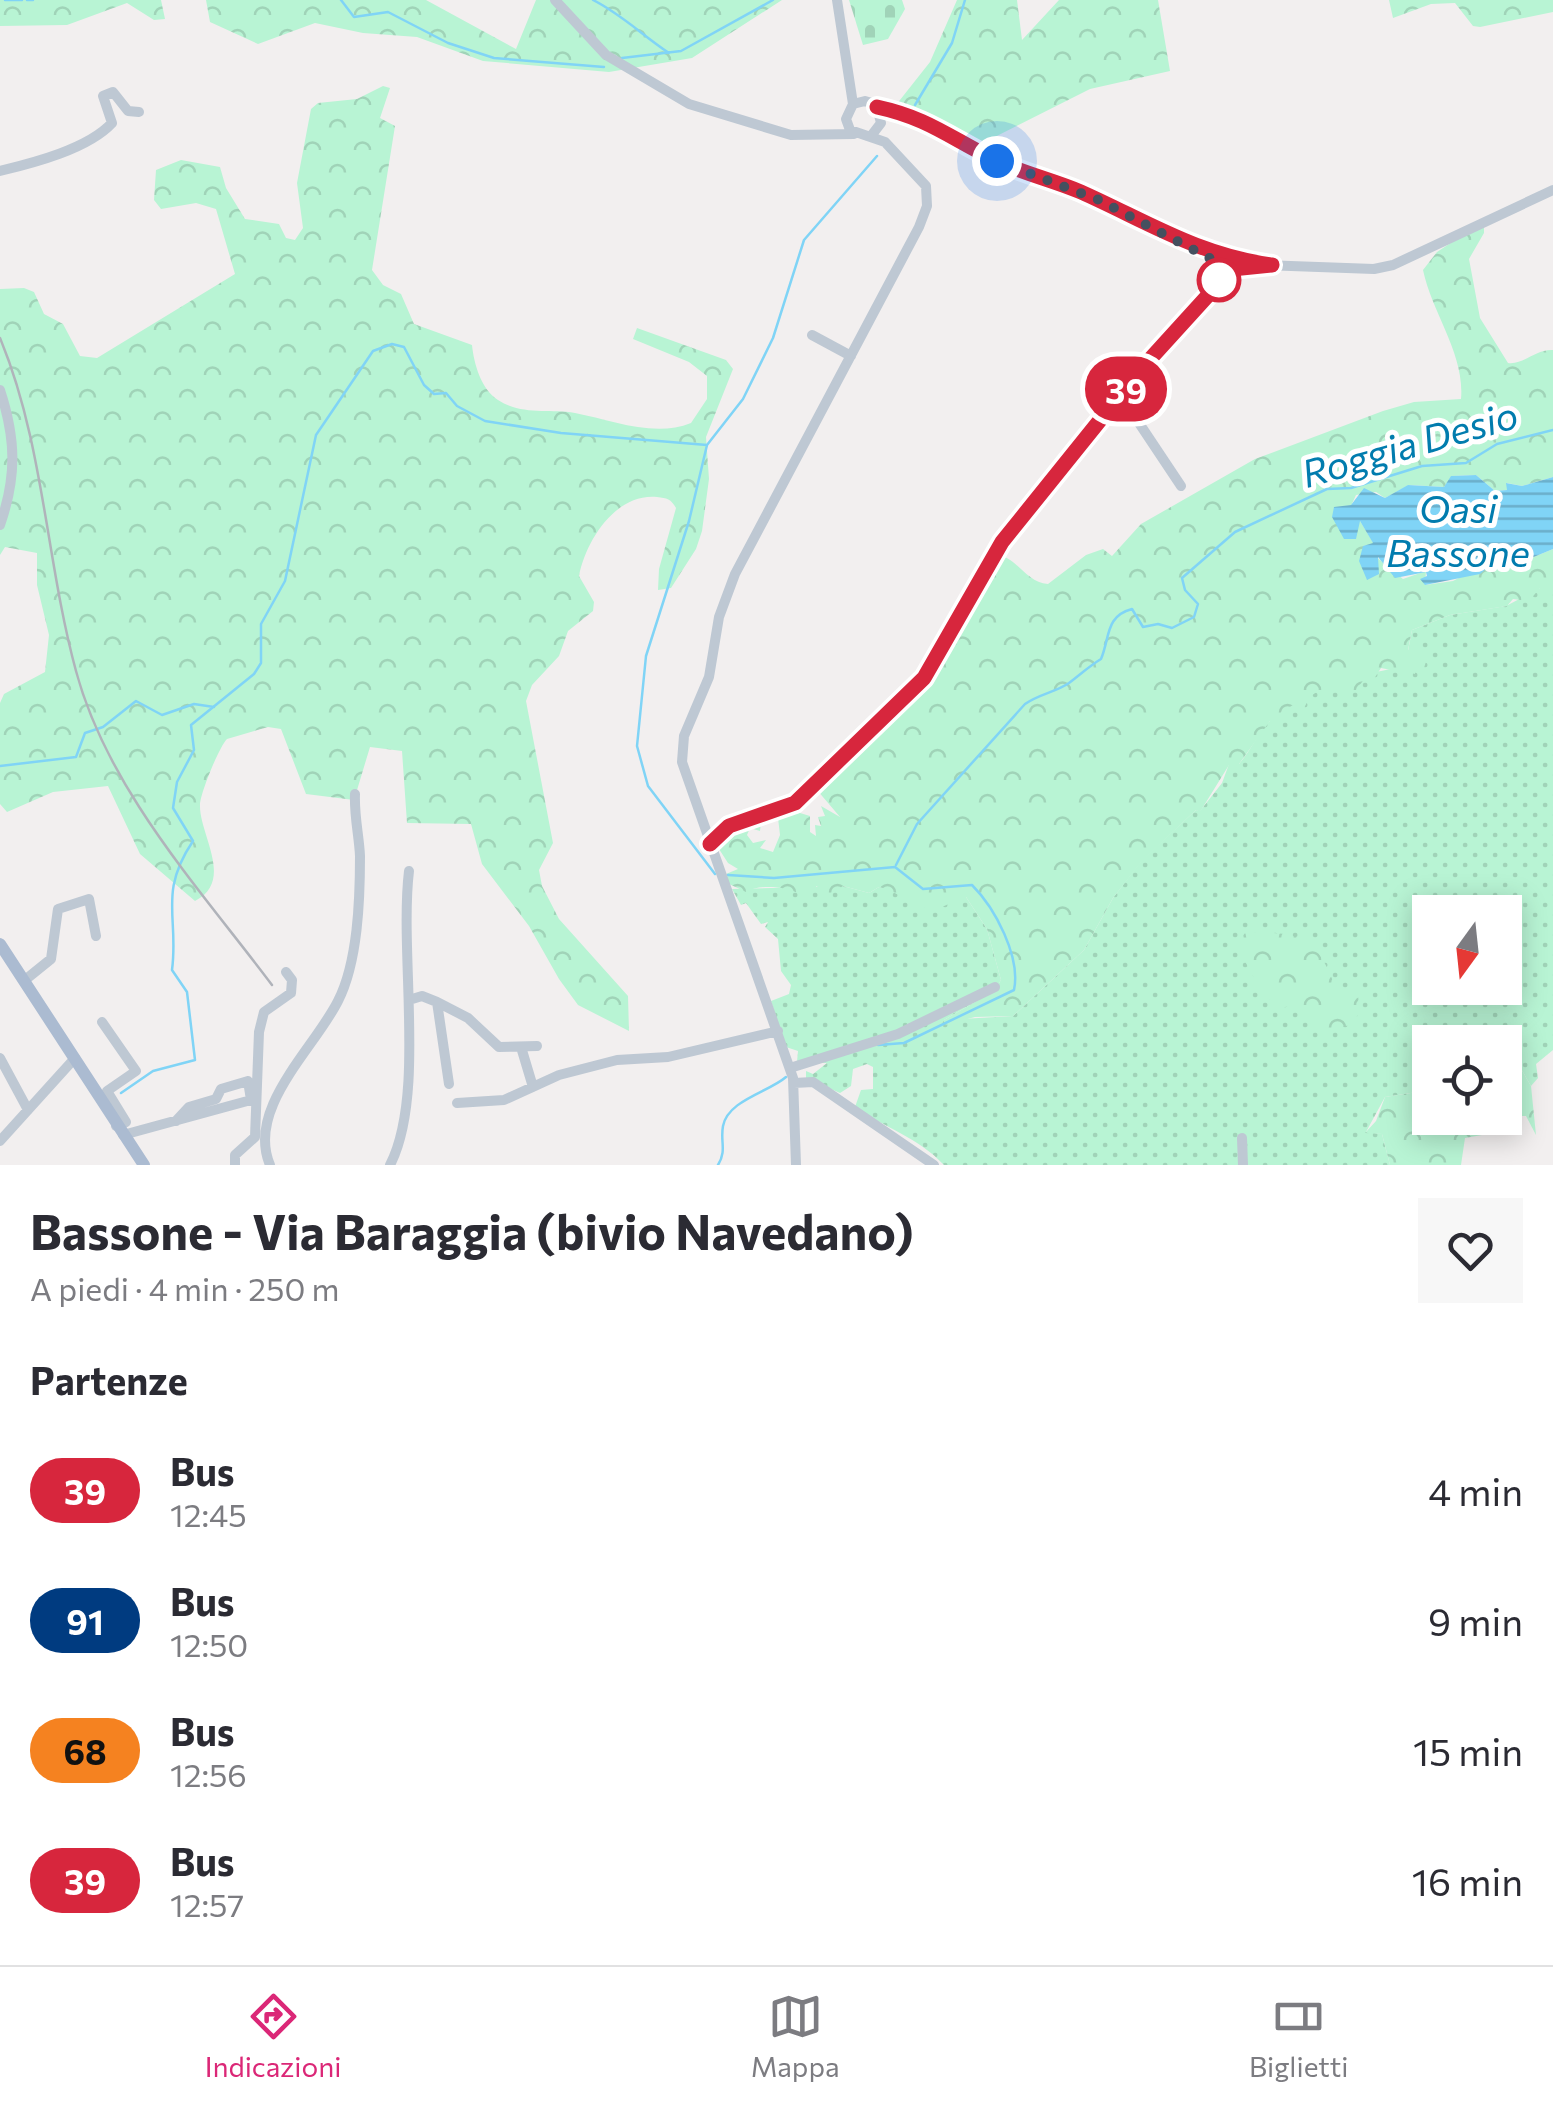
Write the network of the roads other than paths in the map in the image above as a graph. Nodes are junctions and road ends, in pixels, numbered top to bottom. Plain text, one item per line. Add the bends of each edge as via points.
1 (555, 0) edge
2 (837, 0) edge
3 (855, 106) junction
4 (877, 107) junction
5 (139, 112) dead end
6 (901, 112) junction
7 (877, 129) junction
8 (814, 134) junction
9 (854, 134) junction
10 (0, 171) edge
11 (1553, 190) edge
12 (1184, 243) junction
13 (1227, 259) junction
14 (1272, 265) junction
15 (1221, 278) junction
16 (812, 336) dead end
17 (851, 356) junction
18 (0, 390) edge
19 (1121, 396) junction
20 (1181, 486) dead end
21 (0, 525) edge
22 (356, 794) dead end
23 (710, 844) junction
24 (409, 872) dead end
25 (96, 936) dead end
26 (0, 944) edge
27 (286, 972) dead end
28 (25, 980) junction
29 (994, 987) dead end
30 (409, 1000) junction
31 (436, 1002) junction
32 (102, 1022) dead end
33 (778, 1031) junction
34 (536, 1046) dead end
35 (521, 1047) junction
36 (0, 1058) edge
37 (75, 1058) junction
38 (792, 1075) junction
39 (449, 1084) dead end
40 (533, 1087) junction
41 (457, 1104) dead end
42 (28, 1110) junction
43 (176, 1121) junction
44 (120, 1131) junction
45 (1242, 1138) dead end
46 (0, 1141) edge
47 (144, 1165) edge
48 (235, 1165) edge
49 (270, 1165) edge
50 (390, 1165) edge
51 (796, 1165) edge
52 (934, 1165) edge
53 (1243, 1165) edge

1 - 8 street via 606,55 671,96 778,132
2 - 3 street
3 - 4 street
3 - 8 street
3 - 9 street via 847,124
4 - 6 street
4 - 7 street
5 - 10 street via 128,111 113,92 103,96 112,123 104,132 62,154
6 - 7 street
6 - 12 street
7 - 9 street
7 - 17 street via 926,186 926,206
8 - 9 street
11 - 14 street via 1393,266
12 - 13 street
12 - 15 street via 1213,260
13 - 14 street
13 - 15 street
14 - 15 street via 1242,266
15 - 19 street
16 - 17 street
17 - 23 street via 735,574 719,617 710,677 684,736 686,784
18 - 21 street via 16,449
19 - 20 street
19 - 23 street via 1002,542 924,678 795,803 729,826
22 - 49 street via 360,852 345,980 277,1097 262,1145
23 - 33 street
24 - 30 street
25 - 28 street via 90,899 58,909 51,958
26 - 28 main road
27 - 48 street via 290,993 264,1012 258,1032 255,1137 235,1156
28 - 37 main road
29 - 38 street
30 - 31 street
30 - 50 street via 405,1110
31 - 35 street via 468,1018 499,1047
31 - 39 street
32 - 44 street via 136,1071 106,1092 126,1122
33 - 38 street
33 - 40 street via 668,1057 616,1060
34 - 35 street
35 - 40 street
36 - 42 street
37 - 42 street
37 - 44 main road
38 - 51 street
38 - 52 street via 813,1082
40 - 41 street via 504,1100
42 - 46 street
43 - 43 street via 251,1100 248,1081 221,1089
43 - 44 street
44 - 47 main road
45 - 53 street

